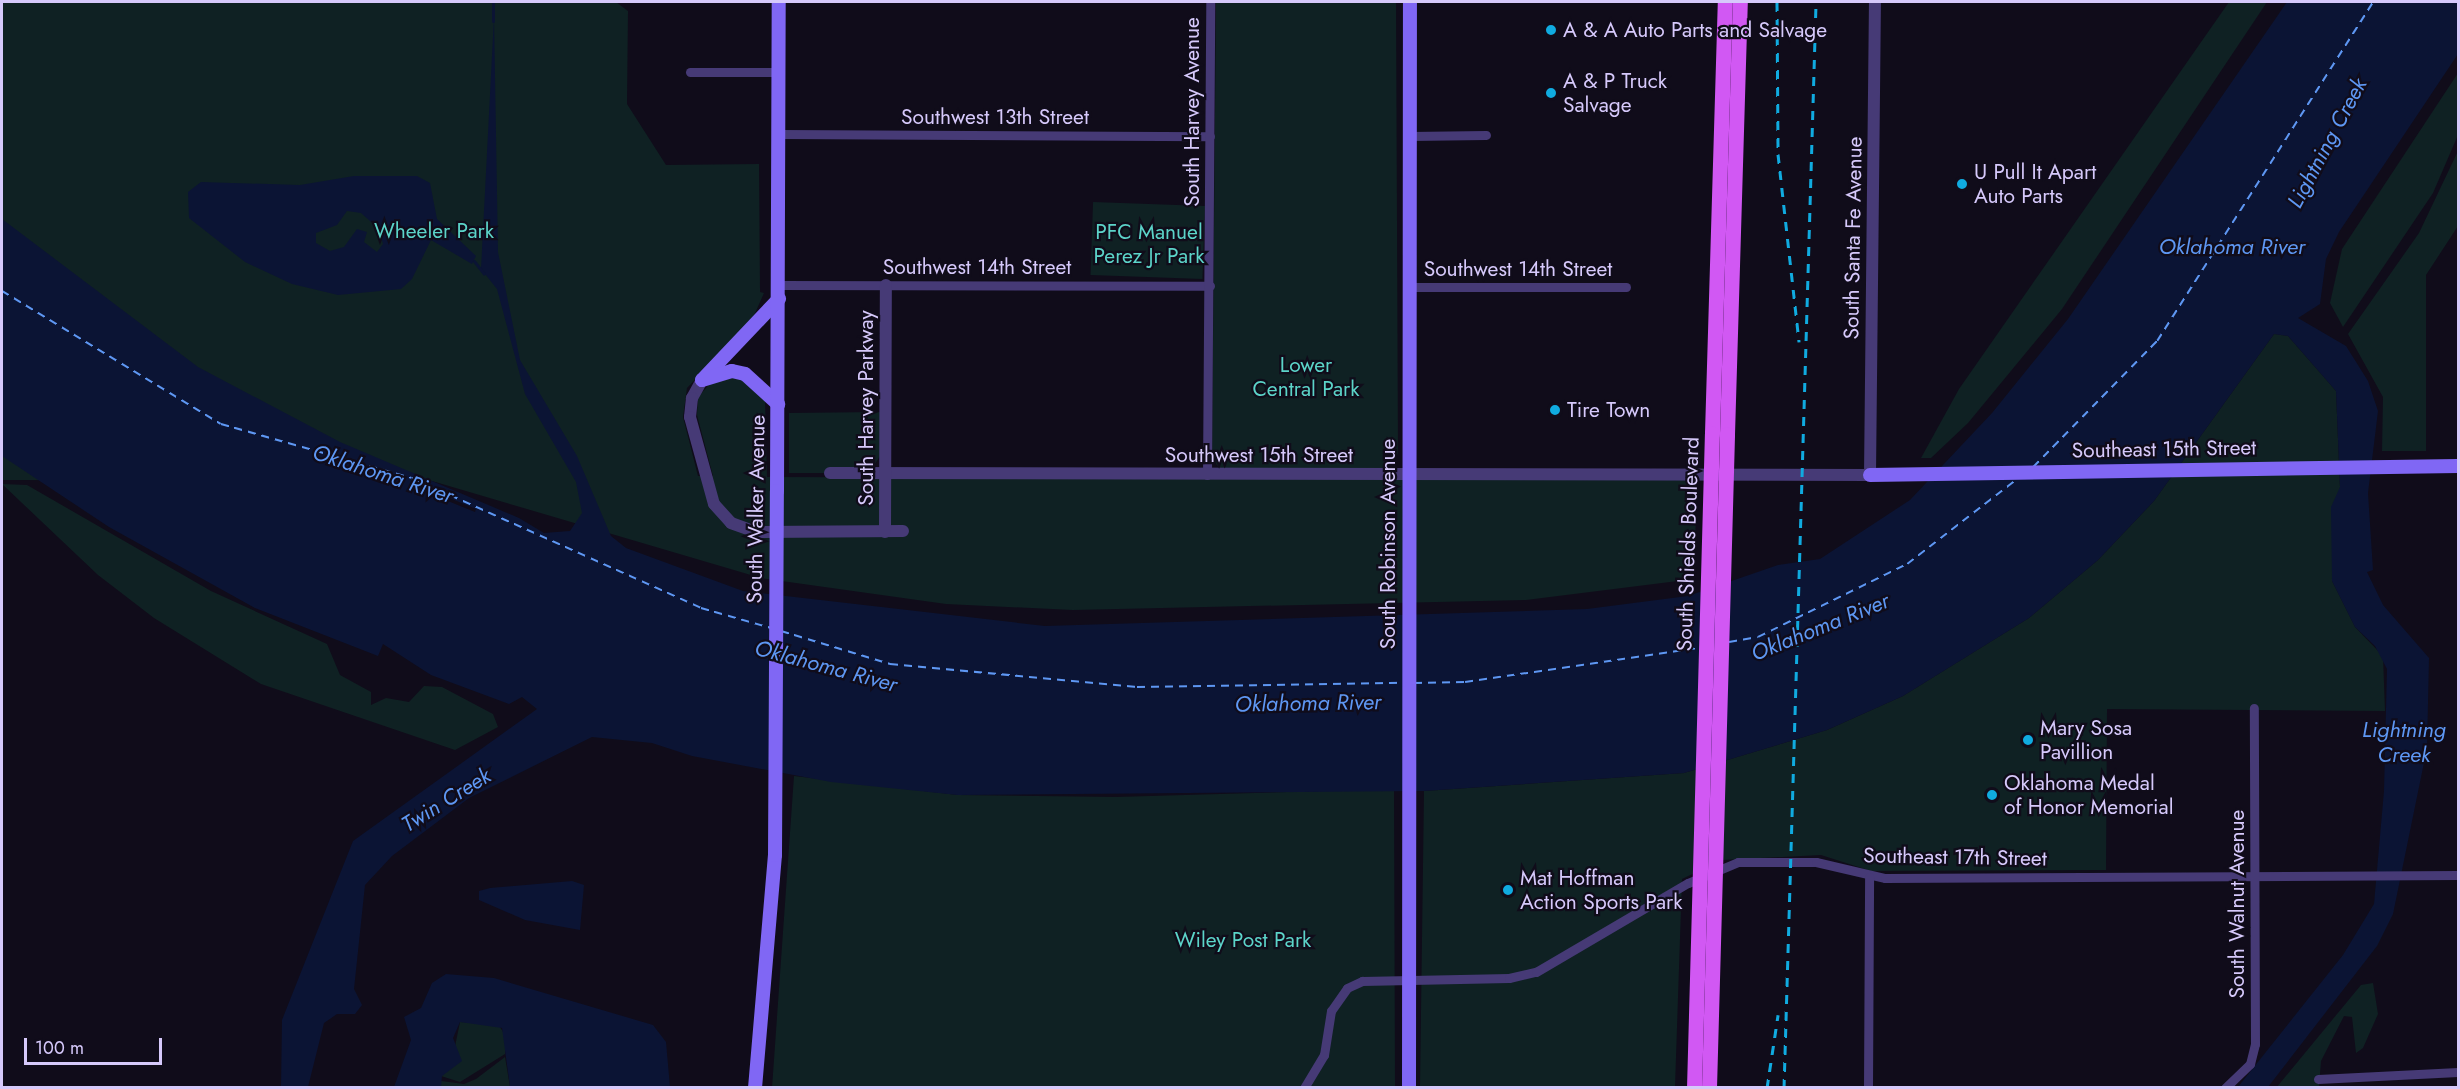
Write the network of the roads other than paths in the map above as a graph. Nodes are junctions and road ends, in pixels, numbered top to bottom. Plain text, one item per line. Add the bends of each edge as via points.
1 (779, 2) edge
2 (1210, 2) edge
3 (1410, 2) edge
4 (1725, 2) edge
5 (1740, 2) edge
6 (1875, 2) edge
7 (690, 72) dead end
8 (780, 72) junction
9 (779, 134) junction
10 (1486, 135) dead end
11 (1210, 136) junction
12 (1410, 136) junction
13 (779, 285) junction
14 (886, 285) junction
15 (1210, 286) junction
16 (1410, 287) junction
17 (1626, 287) dead end
18 (779, 299) junction
19 (702, 380) junction
20 (778, 404) junction
21 (1720, 433) junction
22 (2458, 466) edge
23 (830, 473) dead end
24 (885, 473) junction
25 (1409, 474) junction
26 (1207, 475) junction
27 (1875, 475) junction
28 (903, 531) dead end
29 (885, 532) junction
30 (2254, 708) dead end
31 (2458, 875) edge
32 (2255, 876) junction
33 (1869, 877) junction
34 (1409, 978) junction
35 (2458, 1072) edge
36 (2318, 1079) dead end
37 (754, 1088) edge
38 (1304, 1088) edge
39 (1409, 1088) edge
40 (1694, 1088) edge
41 (1709, 1088) edge
42 (1868, 1088) edge
43 (2225, 1088) edge

1 - 8 main road, South Walker Avenue
2 - 11 street, South Harvey Avenue
3 - 12 main road, South Robinson Avenue
4 - 21 main road, South Shields Boulevard
5 - 21 main road, South Shields Boulevard
6 - 27 street, South Santa Fe Avenue
7 - 8 street
8 - 9 main road, South Walker Avenue
9 - 11 street, Southwest 13th Street
9 - 13 main road, South Walker Avenue
10 - 12 street
11 - 15 street, South Harvey Avenue
12 - 16 main road, South Robinson Avenue
13 - 14 street, Southwest 14th Street
13 - 18 main road, South Walker Avenue
14 - 15 street, Southwest 14th Street
14 - 24 street, South Harvey Parkway
15 - 26 street, South Harvey Avenue
16 - 17 street, Southwest 14th Street
16 - 25 main road, South Robinson Avenue
18 - 19 main road
18 - 20 main road, South Walker Avenue
19 - 20 main road via 732,371 745,374
19 - 29 street, South Walker Avenue via 692,398 690,417 714,504 731,523 756,532
20 - 37 main road, South Walker Avenue, bridge via 775,855
21 - 40 main road, South Shields Boulevard, bridge
21 - 41 main road, South Shields Boulevard, bridge
22 - 27 main road, Southeast 15th Street
23 - 24 street, Southwest 15th Street
24 - 26 street, Southwest 15th Street
24 - 29 street, South Harvey Parkway
25 - 26 street, Southwest 15th Street
25 - 27 street, Southwest 15th Street
25 - 34 main road, South Robinson Avenue
28 - 29 street
30 - 32 street, South Walnut Avenue
31 - 32 street, Southeast 17th Street
32 - 33 street, Southeast 17th Street
32 - 43 street, South Walnut Avenue via 2255,1044 2250,1064
33 - 34 street, Southeast 17th Street via 1816,862 1738,862 1688,883 1536,972 1509,978
33 - 42 street
34 - 38 street, Southeast 17th Street via 1362,981 1347,988 1331,1011 1324,1055
34 - 39 main road, South Robinson Avenue
35 - 36 street

